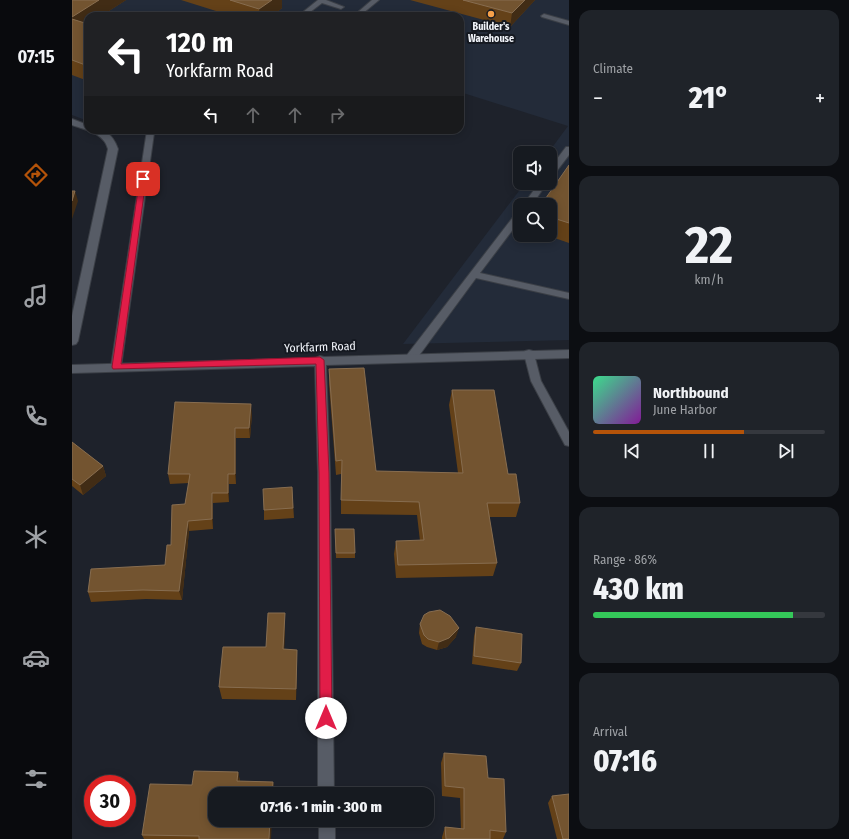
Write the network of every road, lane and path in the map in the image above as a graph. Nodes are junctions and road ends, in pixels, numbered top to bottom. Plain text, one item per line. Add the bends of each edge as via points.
1 (322, 0) edge
2 (376, 0) edge
3 (341, 7) dead end
4 (306, 12) edge
5 (361, 12) edge
6 (544, 16) dead end
7 (569, 23) edge
8 (72, 122) edge
9 (84, 126) edge
10 (103, 134) edge
11 (150, 134) edge
12 (569, 149) edge
13 (557, 165) edge
14 (513, 223) edge
15 (475, 275) junction
16 (569, 296) edge
17 (72, 341) edge
18 (529, 354) junction
19 (569, 354) edge
20 (412, 358) junction
21 (320, 360) junction
22 (116, 367) junction
23 (72, 369) edge
24 (569, 442) edge
25 (326, 787) edge
26 (327, 827) edge
27 (327, 839) edge

1 - 3 lane
1 - 4 lane
2 - 5 lane
6 - 7 lane
8 - 9 street
10 - 17 street via 110,139 113,149
11 - 22 lane
12 - 13 lane
14 - 15 lane
15 - 16 lane
15 - 20 lane
18 - 19 street, Yorkfarm Road
18 - 20 street, Yorkfarm Road
18 - 24 lane via 536,381
20 - 21 street, Yorkfarm Road
21 - 22 street, Yorkfarm Road
21 - 25 street via 324,473
22 - 23 street, Yorkfarm Road
26 - 27 street

